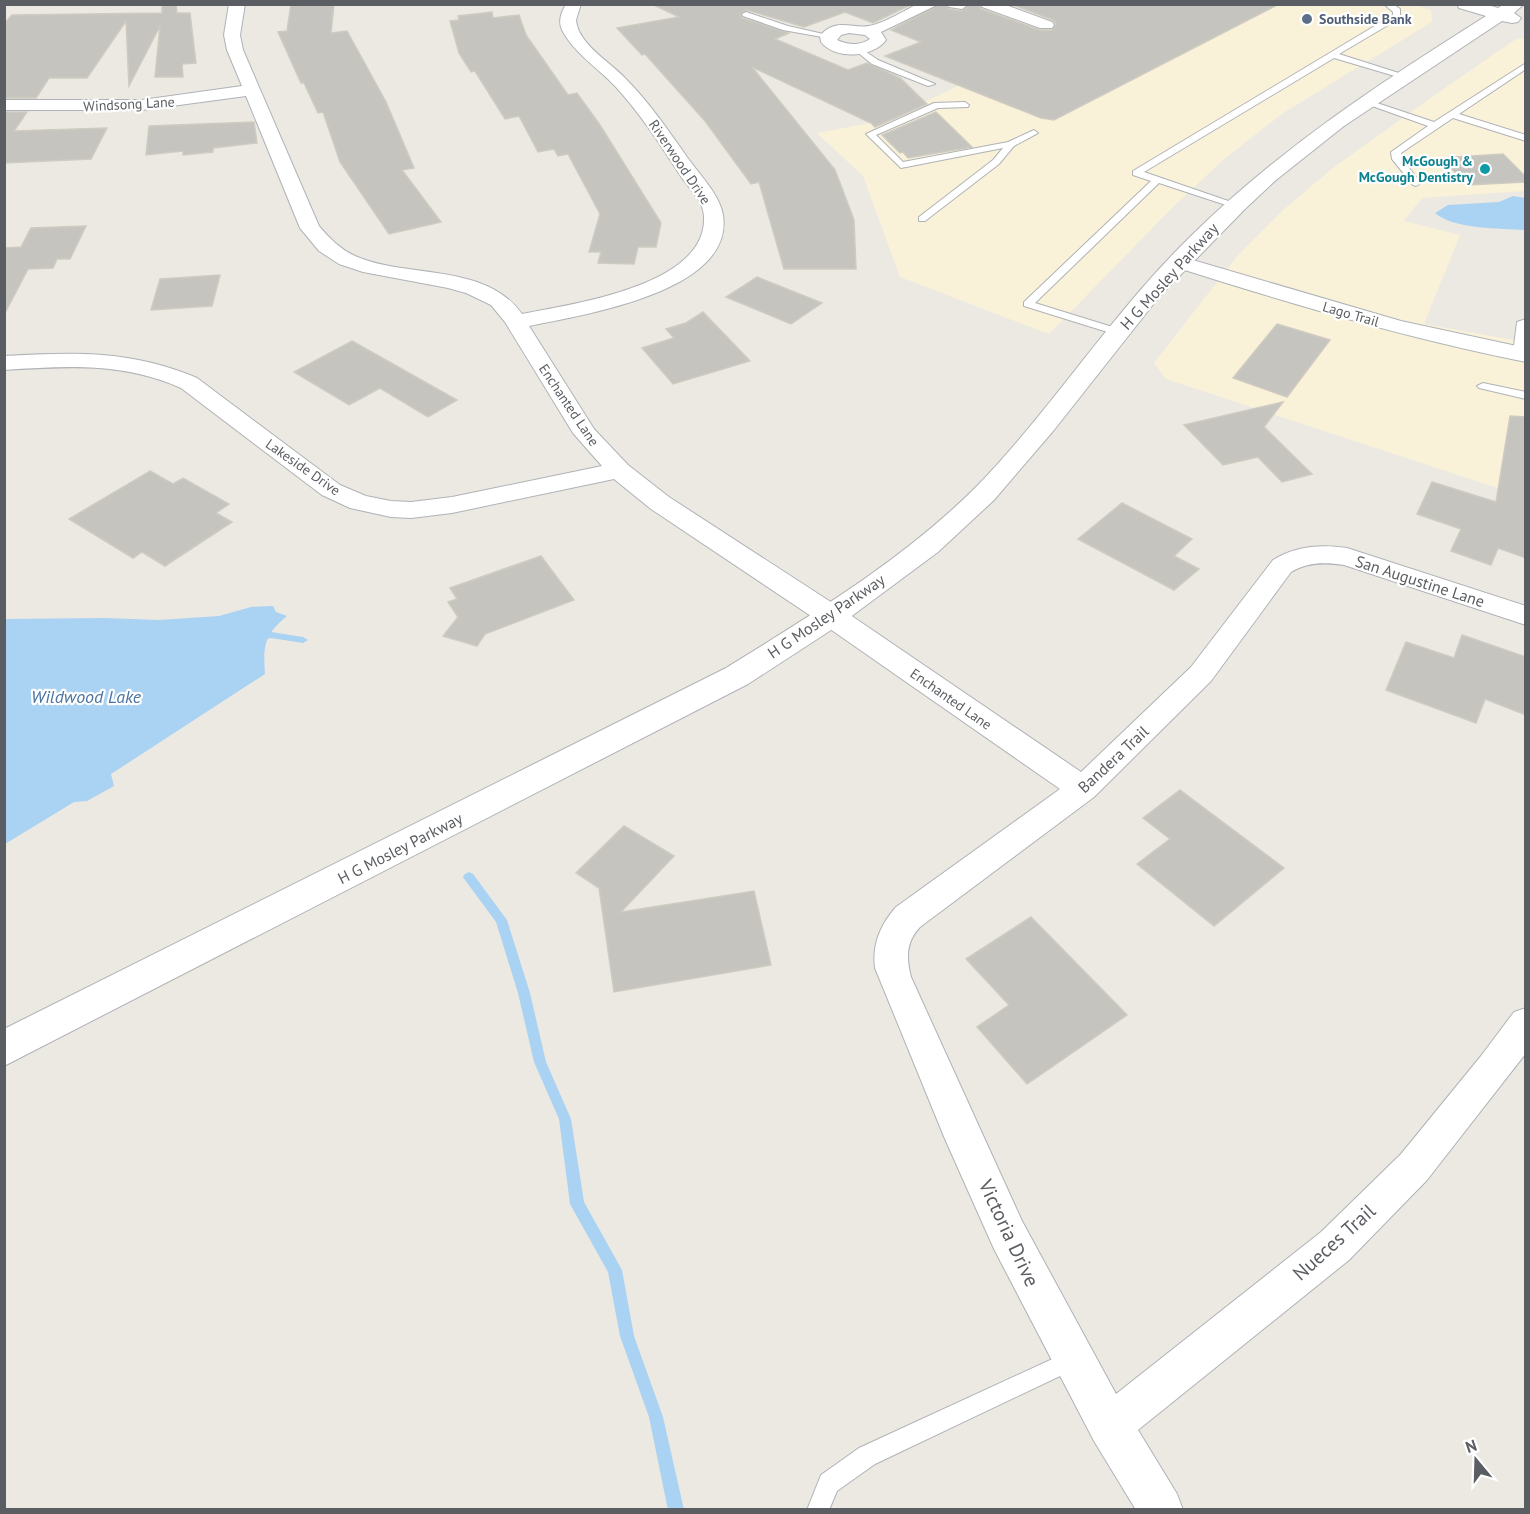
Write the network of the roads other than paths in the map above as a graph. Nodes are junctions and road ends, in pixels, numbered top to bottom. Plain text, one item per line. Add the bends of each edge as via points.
1 (237, 4) edge
2 (574, 4) edge
3 (932, 4) edge
4 (954, 4) edge
5 (962, 4) edge
6 (987, 4) edge
7 (1388, 4) edge
8 (1465, 4) edge
9 (746, 14) dead end
10 (1514, 14) edge
11 (1046, 25) dead end
12 (870, 31) junction
13 (828, 36) junction
14 (859, 49) junction
15 (1334, 56) junction
16 (1526, 65) edge
17 (1509, 75) junction
18 (1402, 77) junction
19 (1526, 81) edge
20 (931, 84) dead end
21 (252, 90) junction
22 (1365, 102) junction
23 (4, 105) edge
24 (965, 105) dead end
25 (1450, 114) junction
26 (1433, 125) junction
27 (1034, 133) dead end
28 (1526, 138) edge
29 (1011, 144) junction
30 (1156, 181) junction
31 (1416, 183) dead end
32 (1235, 205) junction
33 (922, 219) dead end
34 (1179, 262) junction
35 (516, 322) junction
36 (1526, 322) edge
37 (1118, 332) junction
38 (1522, 354) edge
39 (4, 363) edge
40 (1483, 386) dead end
41 (1526, 396) edge
42 (619, 470) junction
43 (1312, 555) joint
44 (830, 615) junction
45 (1526, 616) edge
46 (1083, 789) junction
47 (891, 942) joint
48 (1526, 1023) edge
49 (4, 1049) edge
50 (1072, 1360) junction
51 (1109, 1426) junction
52 (818, 1509) edge
53 (1161, 1509) edge

1 - 21 street, Enchanted Lane via 233,42
2 - 35 street, Riverwood Drive via 568,18 570,30 621,83 665,138 711,207 715,229 702,256 672,279 621,297
3 - 12 street
4 - 5 street
6 - 11 street
7 - 15 lane via 1397,10 1397,16 1344,46
8 - 10 main road
9 - 13 lane via 796,31
10 - 18 main road, H G Mosley Parkway
12 - 13 street via 842,29
12 - 14 street via 878,37 877,43
13 - 14 street via 832,44
14 - 20 lane via 875,62
15 - 18 lane
15 - 30 lane via 1136,173
16 - 17 lane
17 - 19 lane
17 - 25 lane
18 - 22 main road, H G Mosley Parkway
21 - 23 street, Windsong Lane via 142,105
21 - 35 street, Enchanted Lane via 310,228 324,246 369,267 484,293 502,303
22 - 26 lane
22 - 32 main road, H G Mosley Parkway via 1302,148
24 - 29 lane via 937,105 870,134 901,165
25 - 26 lane
25 - 28 lane
26 - 31 lane via 1396,152
27 - 29 lane
29 - 33 lane via 996,162
30 - 32 lane
30 - 37 lane via 1028,304
32 - 34 main road, H G Mosley Parkway
34 - 37 main road, H G Mosley Parkway
34 - 38 street, Lago Trail via 1349,314 1474,346
35 - 42 street, Enchanted Lane via 585,433
36 - 38 lane via 1522,322
37 - 44 main road, H G Mosley Parkway via 1031,441 964,513 925,547
39 - 42 street, Lakeside Drive via 109,359 145,365 176,376 331,490 391,509 441,507
40 - 41 lane
42 - 44 street, Enchanted Lane via 660,503
43 - 45 street, San Augustine Lane via 1356,559
43 - 46 street, Bandera Trail via 1293,559 1276,572 1201,674
44 - 46 street, Enchanted Lane
44 - 49 main road, H G Mosley Parkway via 737,676
46 - 47 street, Bandera Trail via 908,917
47 - 50 street, Victoria Drive via 894,977 1007,1233
48 - 51 street, Nueces Trail via 1413,1167 1335,1246
50 - 51 street, Victoria Drive
50 - 52 lane via 867,1456 829,1483
51 - 53 street, Victoria Drive

